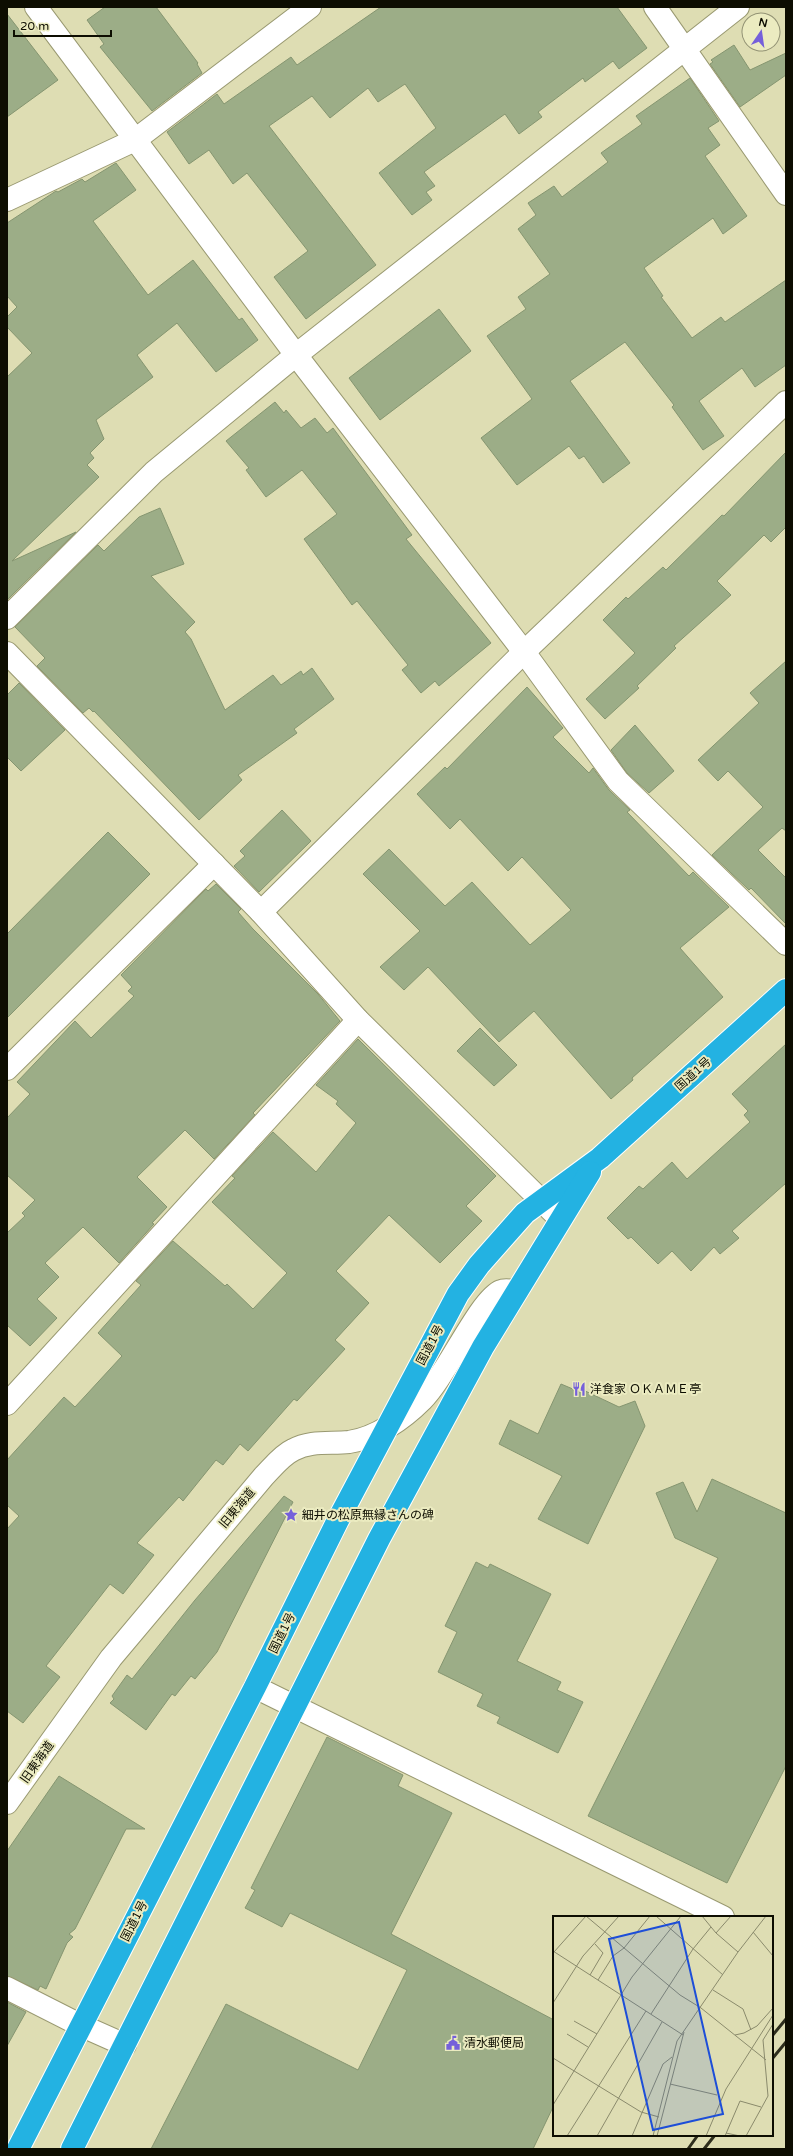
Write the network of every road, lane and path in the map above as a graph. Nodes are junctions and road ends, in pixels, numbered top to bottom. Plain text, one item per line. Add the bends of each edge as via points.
1 (36, 7) edge
2 (310, 7) edge
3 (655, 7) edge
4 (738, 7) edge
5 (685, 49) junction
6 (135, 140) junction
7 (786, 194) edge
8 (7, 200) edge
9 (296, 355) junction
10 (786, 402) edge
11 (7, 618) edge
12 (524, 652) junction
13 (7, 653) edge
14 (214, 864) junction
15 (261, 912) junction
16 (786, 944) edge
17 (786, 990) edge
18 (358, 1020) junction
19 (7, 1069) edge
20 (600, 1158) junction
21 (541, 1202) junction
22 (560, 1218) junction
23 (516, 1291) junction
24 (7, 1404) edge
25 (388, 1426) junction
26 (255, 1687) junction
27 (296, 1706) junction
28 (7, 1803) edge
29 (721, 1916) edge
30 (7, 1988) edge
31 (80, 2025) junction
32 (125, 2045) junction
33 (18, 2149) edge
34 (72, 2149) edge

1 - 6 street
2 - 6 street
3 - 5 street
4 - 5 street
5 - 7 street
5 - 9 street
6 - 8 street
6 - 9 street
9 - 11 street via 154,472
9 - 12 street
10 - 12 street
12 - 15 street
12 - 16 street via 618,781
13 - 14 street
14 - 15 street
14 - 19 street
15 - 18 street
17 - 20 highway, 国道1号
18 - 21 street
18 - 24 street
20 - 21 highway, 国道1号
20 - 22 highway, 国道1号
21 - 22 street
21 - 25 highway, 国道1号 via 525,1213 479,1265 458,1294
22 - 23 highway, 国道1号
23 - 25 street, 旧東海道 via 502,1290 490,1299 430,1393 413,1410
23 - 27 highway, 国道1号 via 379,1539
25 - 26 highway, 国道1号
25 - 28 street, 旧東海道 via 369,1437 349,1442 310,1443 292,1450 264,1476 111,1658
26 - 27 street
26 - 31 highway, 国道1号
27 - 29 street
27 - 32 highway, 国道1号
30 - 31 street
31 - 32 street
31 - 33 highway, 国道1号
32 - 34 highway, 国道1号

